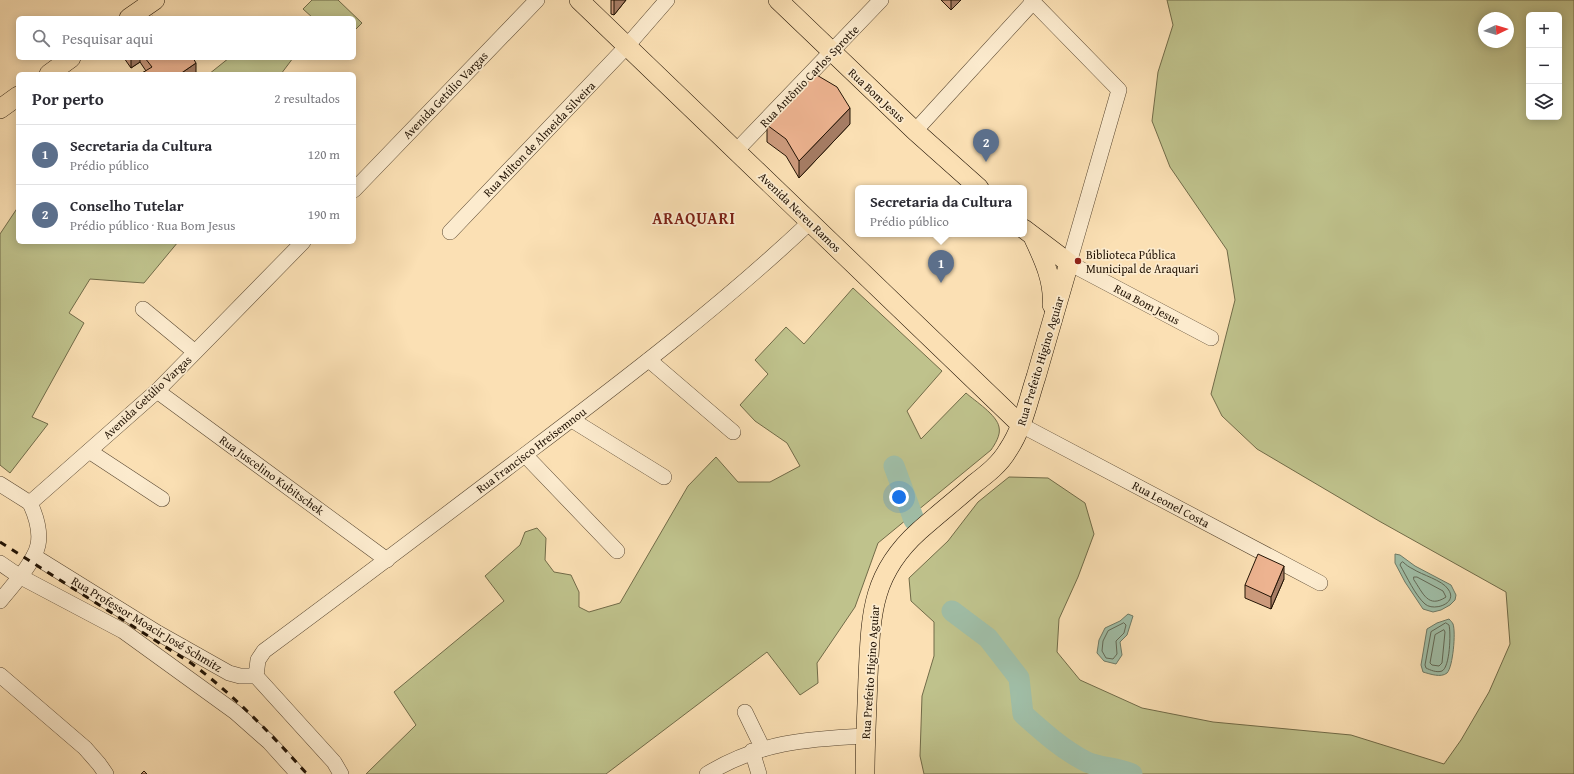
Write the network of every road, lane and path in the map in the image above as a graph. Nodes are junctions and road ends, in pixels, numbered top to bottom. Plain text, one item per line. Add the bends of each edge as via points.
1 (155, 0) edge
2 (537, 0) edge
3 (579, 0) edge
4 (667, 0) edge
5 (778, 0) edge
6 (881, 0) edge
7 (1032, 1) edge
8 (132, 16) edge
9 (627, 46) junction
10 (831, 52) junction
11 (68, 60) edge
12 (52, 72) edge
13 (16, 97) edge
14 (0, 108) edge
15 (915, 130) junction
16 (736, 151) junction
17 (976, 185) edge
18 (356, 188) edge
19 (810, 222) junction
20 (450, 232) dead end
21 (1029, 234) edge
22 (301, 244) edge
23 (1069, 263) junction
24 (143, 309) dead end
25 (1049, 331) junction
26 (1212, 338) dead end
27 (195, 352) junction
28 (649, 360) junction
29 (157, 391) junction
30 (572, 420) junction
31 (1021, 425) junction
32 (733, 432) dead end
33 (89, 451) junction
34 (526, 455) junction
35 (664, 477) dead end
36 (0, 484) edge
37 (162, 499) dead end
38 (30, 503) junction
39 (617, 551) dead end
40 (32, 558) junction
41 (386, 560) junction
42 (0, 563) edge
43 (19, 576) junction
44 (1320, 583) dead end
45 (0, 601) edge
46 (0, 675) edge
47 (256, 676) junction
48 (745, 712) dead end
49 (865, 736) junction
50 (758, 750) junction
51 (106, 774) edge
52 (298, 774) edge
53 (341, 774) edge
54 (707, 774) edge
55 (758, 774) edge
56 (865, 774) edge

1 - 8 main road
2 - 18 street, Avenida Getúlio Vargas
3 - 9 main road, Avenida Nereu Ramos
4 - 9 street, Rua Milton de Almeida Silveira
5 - 10 main road, Rua Bom Jesus
6 - 10 street, Rua Antônio Carlos Sprotte
7 - 15 street
7 - 23 street, Rua Prefeito Higino Aguiar via 1119,90
9 - 16 main road, Avenida Nereu Ramos
9 - 20 street, Rua Milton de Almeida Silveira
10 - 15 main road, Rua Bom Jesus
10 - 16 street, Rua Antônio Carlos Sprotte
11 - 12 main road
13 - 14 main road
15 - 17 main road, Rua Bom Jesus
16 - 19 main road, Avenida Nereu Ramos
19 - 28 street, Rua Francisco Hreisemnou via 742,285
19 - 31 main road, Avenida Nereu Ramos
21 - 23 main road, Rua Bom Jesus
21 - 25 main road via 1046,266 1050,283 1052,300
22 - 27 street, Avenida Getúlio Vargas
23 - 25 main road, Rua Prefeito Higino Aguiar
23 - 26 street, Rua Bom Jesus
24 - 27 street
25 - 31 main road, Rua Prefeito Higino Aguiar
27 - 29 street, Avenida Getúlio Vargas
28 - 30 street, Rua Francisco Hreisemnou
28 - 32 street
29 - 33 street, Avenida Getúlio Vargas
29 - 41 street, Rua Juscelino Kubitschek
30 - 34 street, Rua Francisco Hreisemnou
30 - 35 street
31 - 44 street, Rua Leonel Costa
31 - 49 main road, Rua Prefeito Higino Aguiar via 1009,450 997,465 918,532 896,556 882,579 871,624
33 - 37 street
33 - 38 street, Avenida Getúlio Vargas
34 - 39 street
34 - 41 street, Rua Francisco Hreisemnou
36 - 38 street
38 - 40 street via 39,534 38,545
40 - 43 street
40 - 47 street, Rua Professor Moacir José Schmitz via 229,672 240,676
41 - 47 street, Rua Francisco Hreisemnou via 264,651 258,660
42 - 43 street
43 - 45 street
43 - 52 street via 123,631 235,712 269,742
46 - 51 street via 85,748
47 - 53 street via 334,762
48 - 50 street
49 - 50 street via 788,742
49 - 56 main road, Rua Prefeito Higino Aguiar
50 - 54 street via 726,762
50 - 55 street

